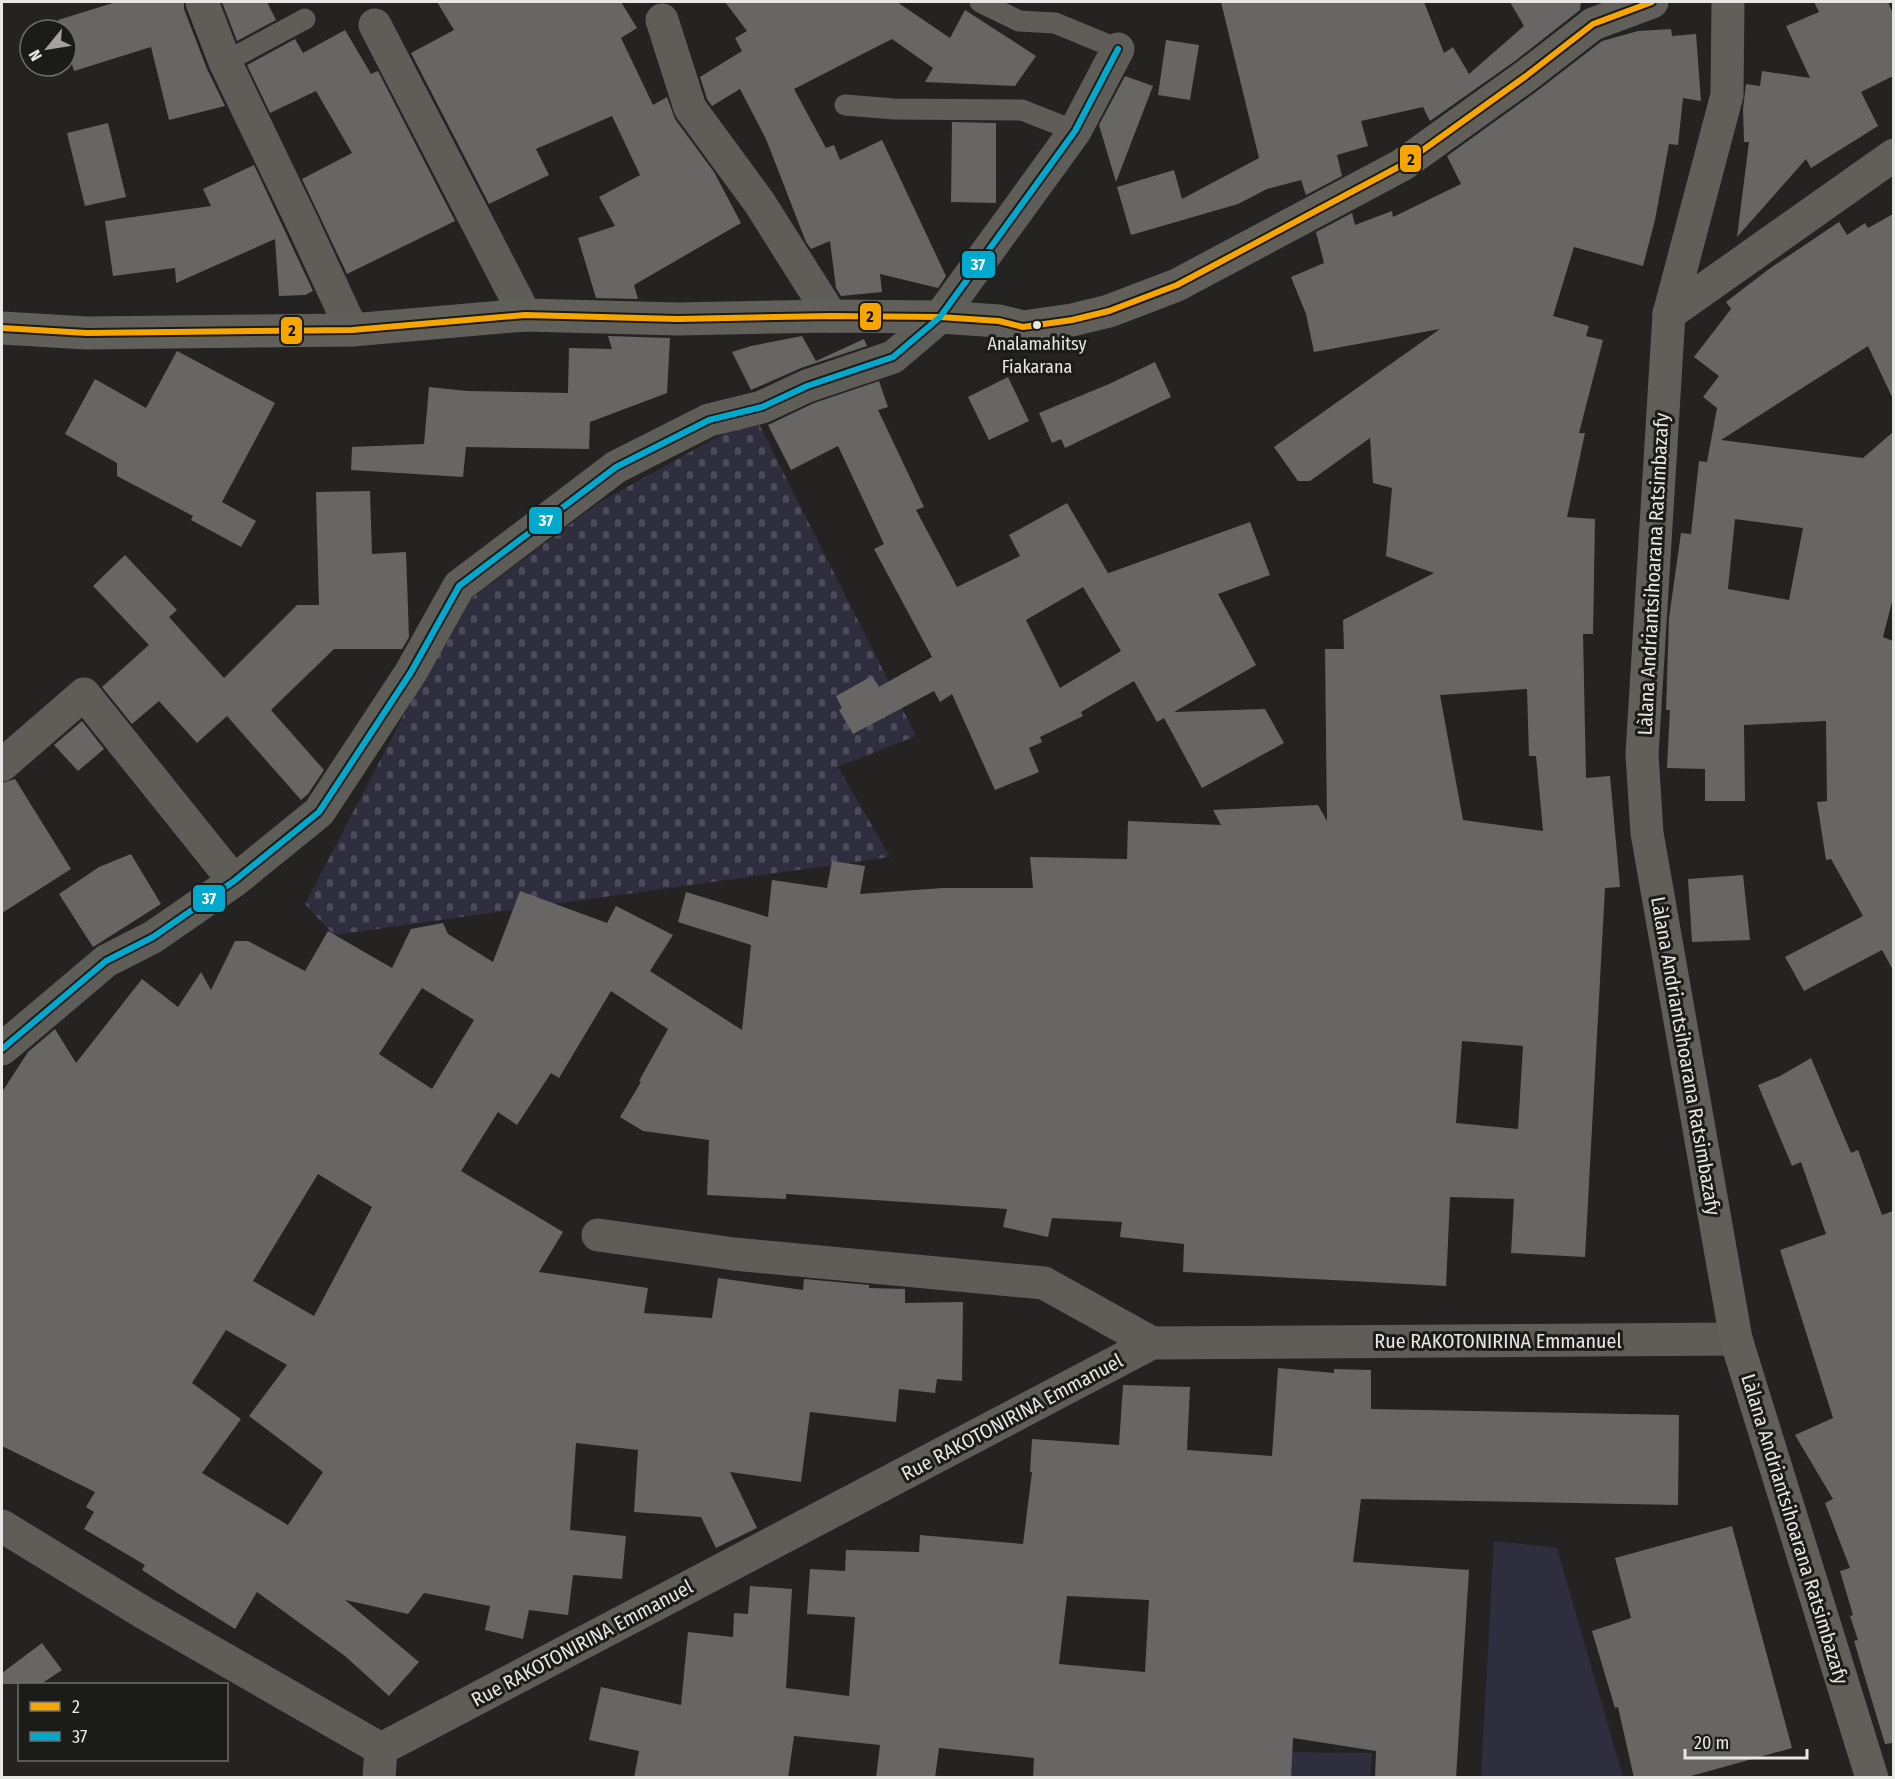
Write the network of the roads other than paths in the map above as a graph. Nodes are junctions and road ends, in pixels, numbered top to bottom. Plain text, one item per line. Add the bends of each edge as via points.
1 (202, 2) edge
2 (980, 2) edge
3 (1652, 2) edge
4 (1728, 2) edge
5 (304, 19) dead end
6 (662, 20) dead end
7 (375, 25) dead end
8 (1118, 50) joint
9 (225, 62) junction
10 (845, 105) dead end
11 (1075, 131) junction
12 (1893, 155) edge
13 (1670, 314) junction
14 (525, 315) junction
15 (831, 316) junction
16 (940, 317) junction
17 (2, 328) edge
18 (352, 330) junction
19 (2, 765) edge
20 (234, 881) junction
21 (2, 1048) edge
22 (598, 1235) dead end
23 (1736, 1339) junction
24 (1152, 1343) junction
25 (2, 1526) edge
26 (380, 1763) edge
27 (1872, 1778) edge

1 - 9 street
2 - 8 lane via 1019,21 1055,23
3 - 16 main road via 1593,24 1402,165 1177,285 1109,311 1046,325 1023,327 999,321
4 - 13 main road, Làlana Andriantsihoarana Ratsimbazafy via 1727,95
5 - 9 lane
6 - 15 street via 690,108 759,202
7 - 14 street
8 - 11 street
9 - 18 street
10 - 11 lane via 1022,110
11 - 16 street
12 - 13 main road
13 - 23 main road, Làlana Andriantsihoarana Ratsimbazafy via 1642,753 1647,833
14 - 15 main road via 678,319
14 - 18 main road
15 - 16 main road
16 - 20 street via 893,357 762,407 709,420 616,467 459,586 411,672 319,812
17 - 18 main road via 87,333
19 - 20 street via 84,694
20 - 21 street via 153,937 106,961
22 - 24 street via 734,1254 1044,1283
23 - 24 street, Rue RAKOTONIRINA Emmanuel
23 - 27 main road, Làlana Andriantsihoarana Ratsimbazafy
24 - 26 street, Rue RAKOTONIRINA Emmanuel
25 - 26 street

